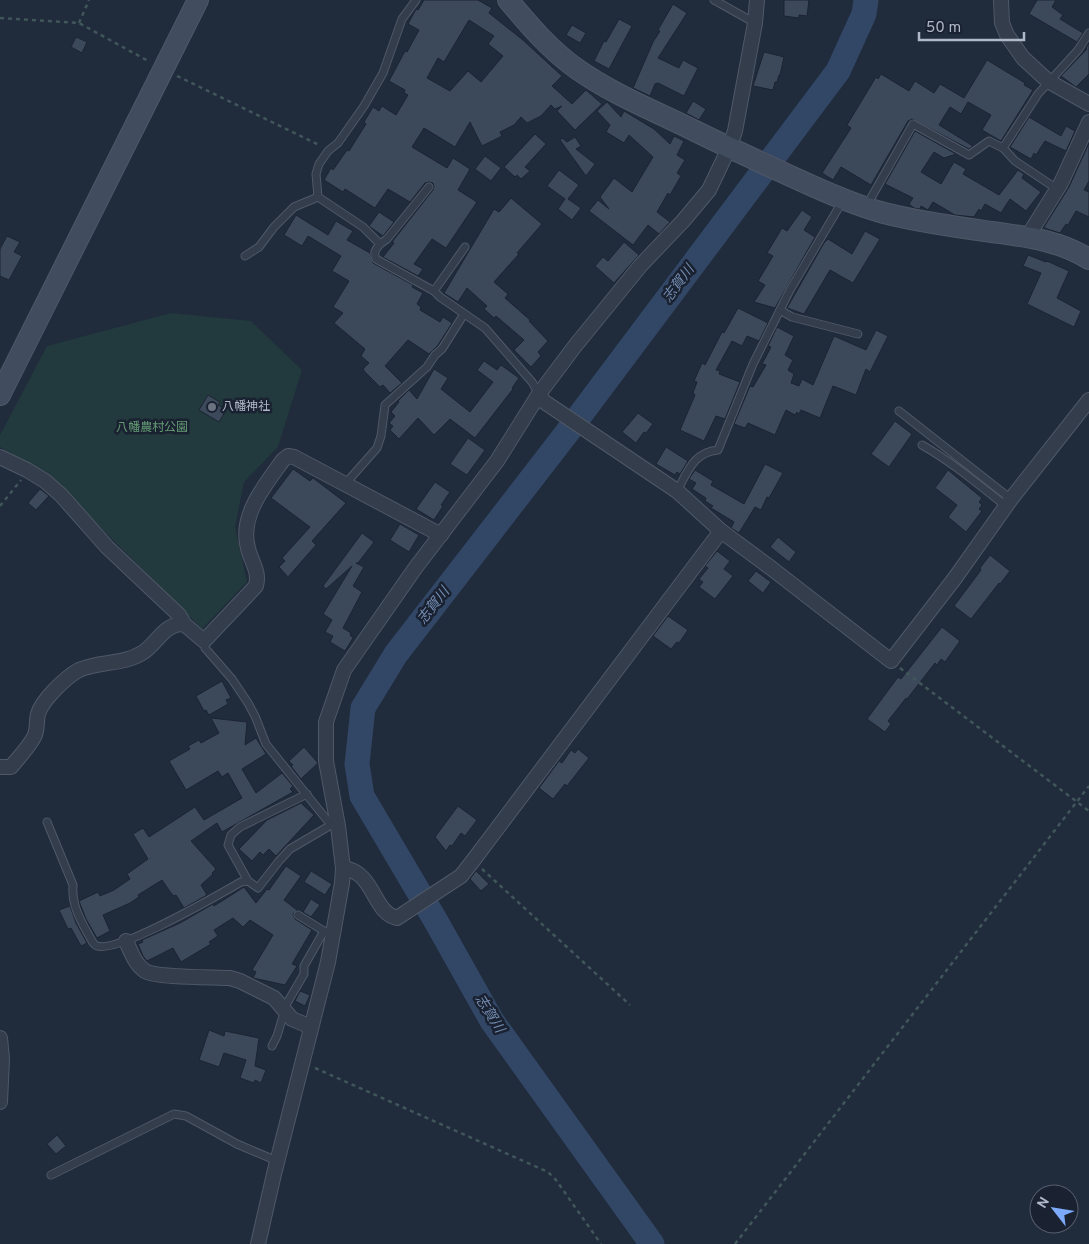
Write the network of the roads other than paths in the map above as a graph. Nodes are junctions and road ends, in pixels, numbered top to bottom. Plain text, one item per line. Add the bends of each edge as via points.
1 (198, 0) edge
2 (416, 0) edge
3 (508, 0) edge
4 (714, 0) edge
5 (757, 0) edge
6 (1001, 0) edge
7 (755, 23) junction
8 (1089, 33) edge
9 (1048, 81) junction
10 (1089, 104) edge
11 (1089, 122) edge
12 (1003, 148) junction
13 (735, 151) junction
14 (428, 186) dead end
15 (1057, 189) junction
16 (318, 197) junction
17 (844, 200) junction
18 (865, 207) junction
19 (1028, 236) junction
20 (380, 244) junction
21 (465, 247) dead end
22 (245, 256) dead end
23 (1089, 259) edge
24 (434, 291) junction
25 (780, 310) junction
26 (464, 314) junction
27 (858, 334) dead end
28 (0, 395) edge
29 (541, 397) junction
30 (1089, 400) edge
31 (899, 411) dead end
32 (922, 445) dead end
33 (0, 457) edge
34 (346, 484) junction
35 (677, 491) junction
36 (1009, 503) junction
37 (721, 531) junction
38 (441, 535) junction
39 (184, 624) junction
40 (204, 641) junction
41 (0, 767) edge
42 (307, 794) junction
43 (47, 822) dead end
44 (335, 825) junction
45 (343, 868) junction
46 (248, 881) junction
47 (298, 915) dead end
48 (329, 933) junction
49 (126, 941) junction
50 (285, 1011) junction
51 (312, 1026) junction
52 (0, 1038) edge
53 (272, 1046) dead end
54 (0, 1102) edge
55 (278, 1161) junction
56 (51, 1175) dead end
57 (258, 1244) edge

1 - 28 street
2 - 16 lane via 402,19 384,73 317,169
3 - 13 street via 539,36 578,70 611,90
4 - 7 lane
5 - 7 street
6 - 9 street via 1002,23 1007,35 1022,58
7 - 13 street via 735,132
8 - 9 lane via 1078,50
9 - 10 street
9 - 12 lane
11 - 15 street
12 - 15 lane via 1015,161
12 - 18 lane via 989,141 969,155 913,124
13 - 17 street
13 - 29 street via 700,202 586,332
14 - 20 lane
15 - 19 street
16 - 20 lane via 363,227
16 - 22 lane via 294,207 274,226 259,247
17 - 18 street
17 - 25 lane
18 - 19 street via 930,222
19 - 23 street via 1057,243
20 - 24 lane via 375,251 376,259
21 - 24 lane
24 - 26 lane
25 - 27 lane via 792,317
25 - 35 lane via 753,364 718,450 701,454
26 - 29 lane via 485,328
26 - 34 lane via 442,350 385,405 377,448
29 - 35 street
29 - 38 street
30 - 36 street
31 - 36 lane
32 - 36 lane
33 - 39 street via 45,481 61,495 107,547
34 - 38 street
34 - 40 street via 294,457 288,456 283,460 260,493 248,522 247,547 257,570 256,586
35 - 37 street
36 - 37 street via 891,662
37 - 45 street via 461,876 397,918 388,915 360,874
38 - 44 street via 344,670 326,722 326,761
39 - 40 street
39 - 41 street via 166,629 139,655 79,670 68,677 42,705 36,734 30,744 10,767
40 - 42 lane via 205,648 248,703 266,744
42 - 44 lane
42 - 46 lane via 240,827 231,835 228,845
43 - 49 lane via 73,885 76,910 94,945 99,947
44 - 45 street
44 - 46 lane via 290,849 258,888
45 - 48 street
46 - 49 lane
47 - 48 lane
48 - 50 lane via 304,966 304,974
48 - 51 street via 328,962
49 - 50 street via 146,972 230,978 274,998
50 - 51 street via 299,1023
50 - 53 lane
51 - 55 street
52 - 54 street
55 - 56 lane via 237,1144 186,1116 174,1114
55 - 57 street

